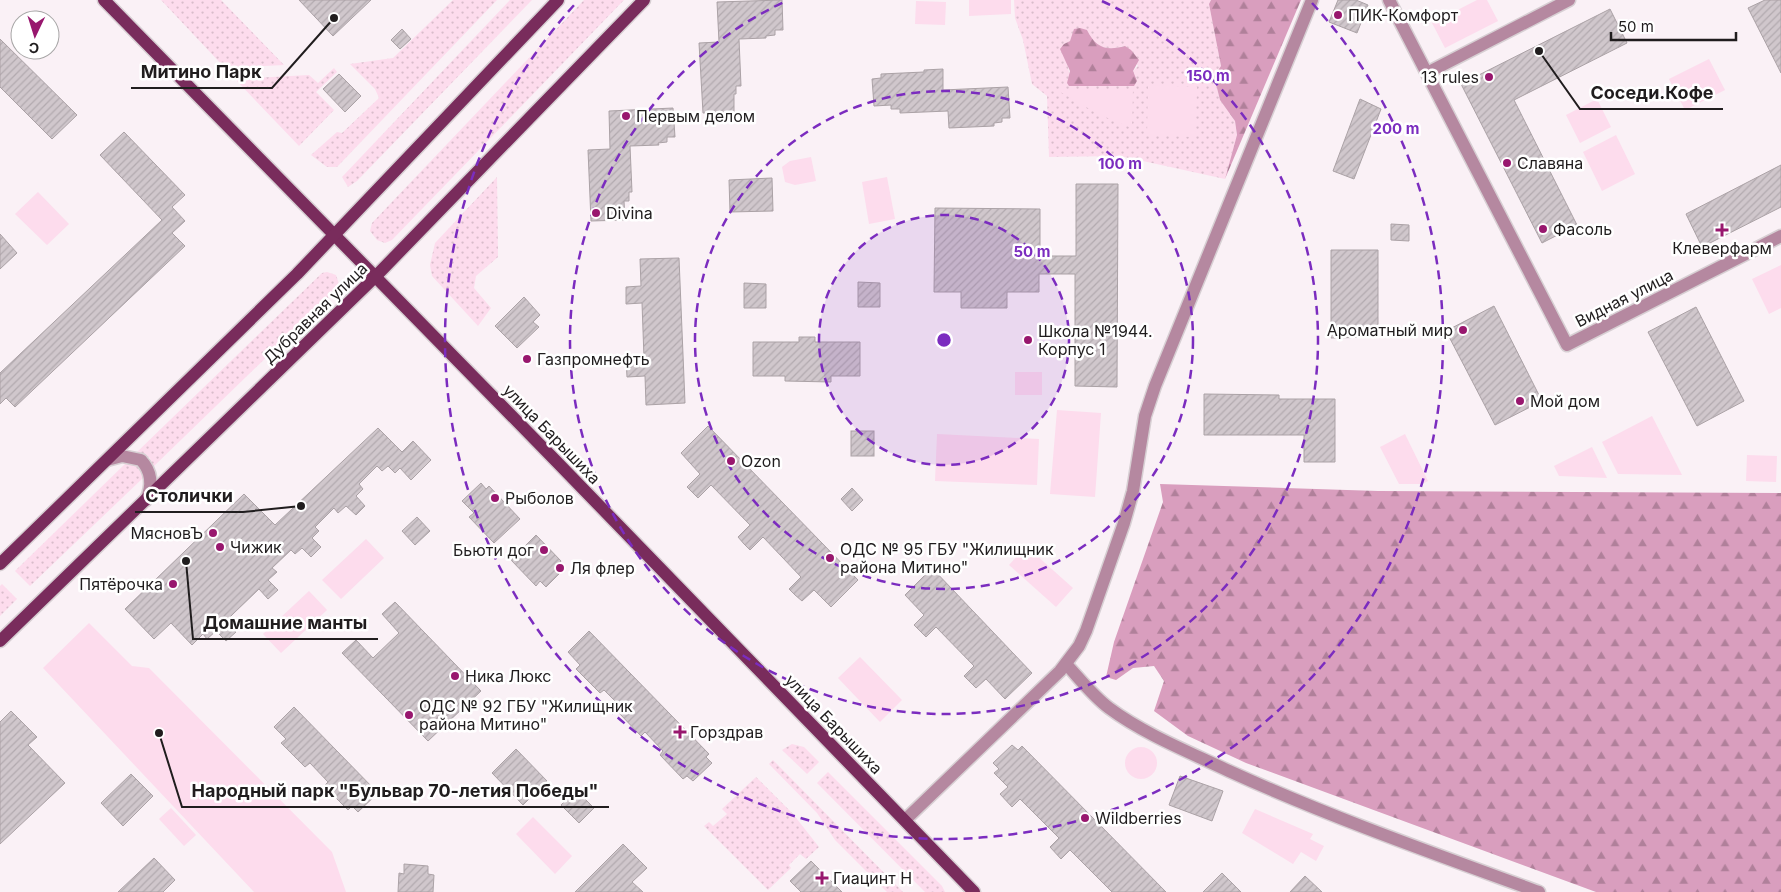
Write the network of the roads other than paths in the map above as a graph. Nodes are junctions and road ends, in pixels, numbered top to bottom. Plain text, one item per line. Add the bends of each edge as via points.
1 (104, 0) edge
2 (558, 0) edge
3 (644, 0) edge
4 (1312, 0) edge
5 (1389, 0) edge
6 (1569, 0) edge
7 (1427, 73) junction
8 (334, 236) junction
9 (1781, 236) edge
10 (376, 276) junction
11 (107, 460) junction
12 (146, 500) junction
13 (0, 564) edge
14 (0, 641) edge
15 (1066, 664) junction
16 (905, 820) junction
17 (974, 892) edge
18 (1539, 892) edge

1 - 8 main road, улица Барышиха
2 - 8 main road
3 - 10 main road, Дубравная улица
4 - 15 street via 1155,386 1145,416 1133,491 1086,631
5 - 7 street, Видная улица
6 - 7 street
7 - 9 street, Видная улица via 1568,345
8 - 10 main road, улица Барышиха
8 - 11 main road
10 - 12 main road, Дубравная улица
10 - 16 main road, улица Барышиха
11 - 12 street via 122,456 141,460 150,478
11 - 13 main road
12 - 14 main road, Дубравная улица
15 - 16 street
15 - 18 street via 1109,708 1198,756 1325,812
16 - 17 main road, улица Барышиха

